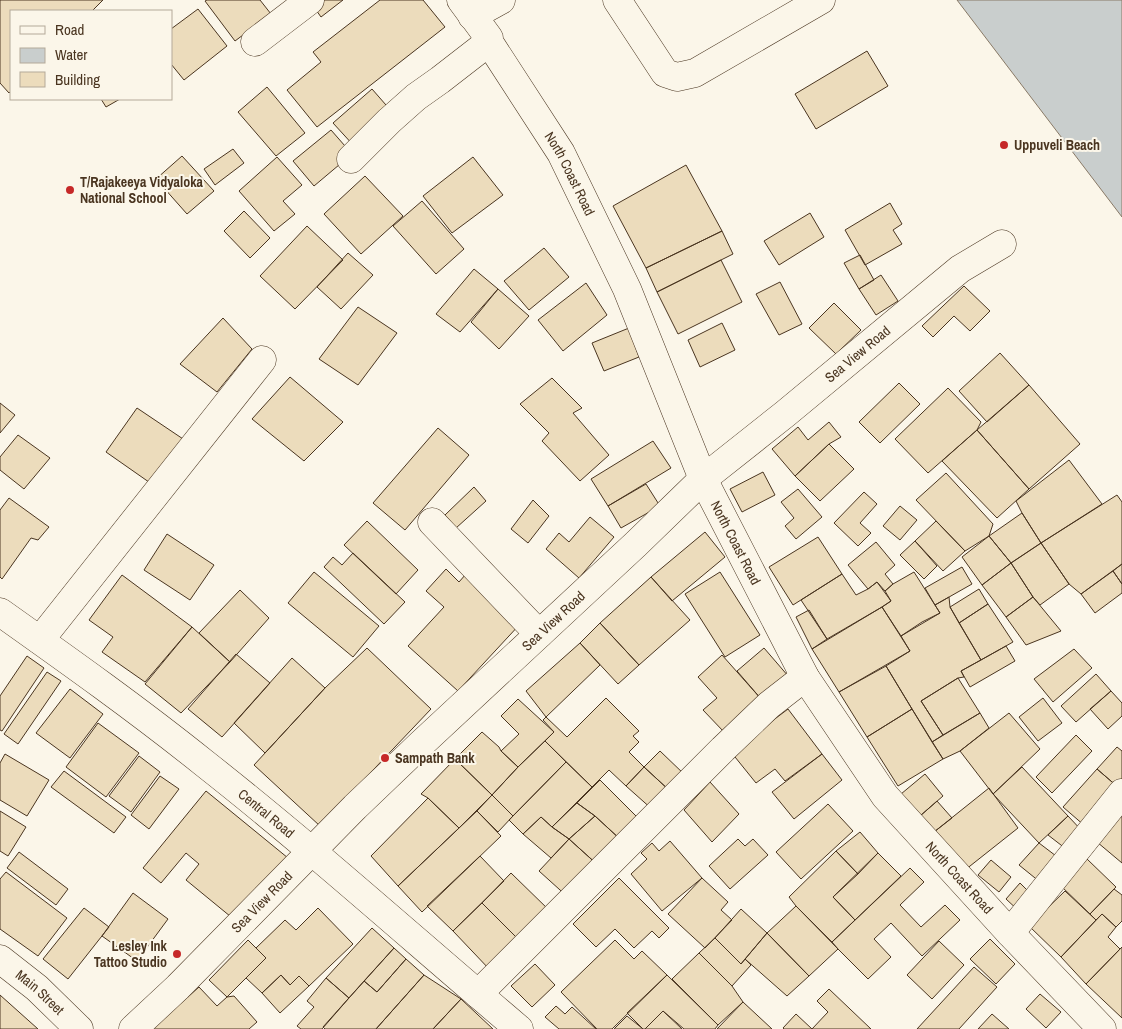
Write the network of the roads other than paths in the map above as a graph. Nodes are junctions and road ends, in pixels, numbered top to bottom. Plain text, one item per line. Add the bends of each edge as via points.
1 (310, 0) edge
2 (501, 0) edge
3 (618, 0) edge
4 (821, 0) edge
5 (466, 8) edge
6 (255, 42) dead end
7 (489, 42) junction
8 (351, 159) dead end
9 (1002, 244) dead end
10 (262, 360) dead end
11 (703, 479) junction
12 (432, 522) dead end
13 (0, 612) edge
14 (539, 634) junction
15 (40, 640) junction
16 (805, 677) junction
17 (1122, 793) edge
18 (311, 851) junction
19 (1010, 933) junction
20 (0, 959) edge
21 (478, 994) junction
22 (1098, 1028) edge
23 (79, 1029) edge
24 (133, 1029) edge
25 (519, 1029) edge

1 - 6 main road
2 - 5 main road
3 - 4 main road via 665,73 677,77 696,73
5 - 7 main road, North Coast Road
7 - 8 main road via 416,97
7 - 11 main road, North Coast Road via 561,153 627,289
9 - 11 main road, Sea View Road via 960,269
10 - 15 main road
11 - 14 main road, Sea View Road
11 - 16 main road, North Coast Road
12 - 14 main road
13 - 15 main road, Central Road
14 - 18 main road, Sea View Road
15 - 18 main road, Central Road via 204,762
16 - 19 main road, North Coast Road via 885,796
16 - 21 main road via 769,705 723,749
17 - 19 main road
18 - 21 main road, Central Road
18 - 24 main road, Sea View Road
19 - 22 main road, North Coast Road
20 - 23 main road, Main Street via 37,988
21 - 25 main road, Central Road

